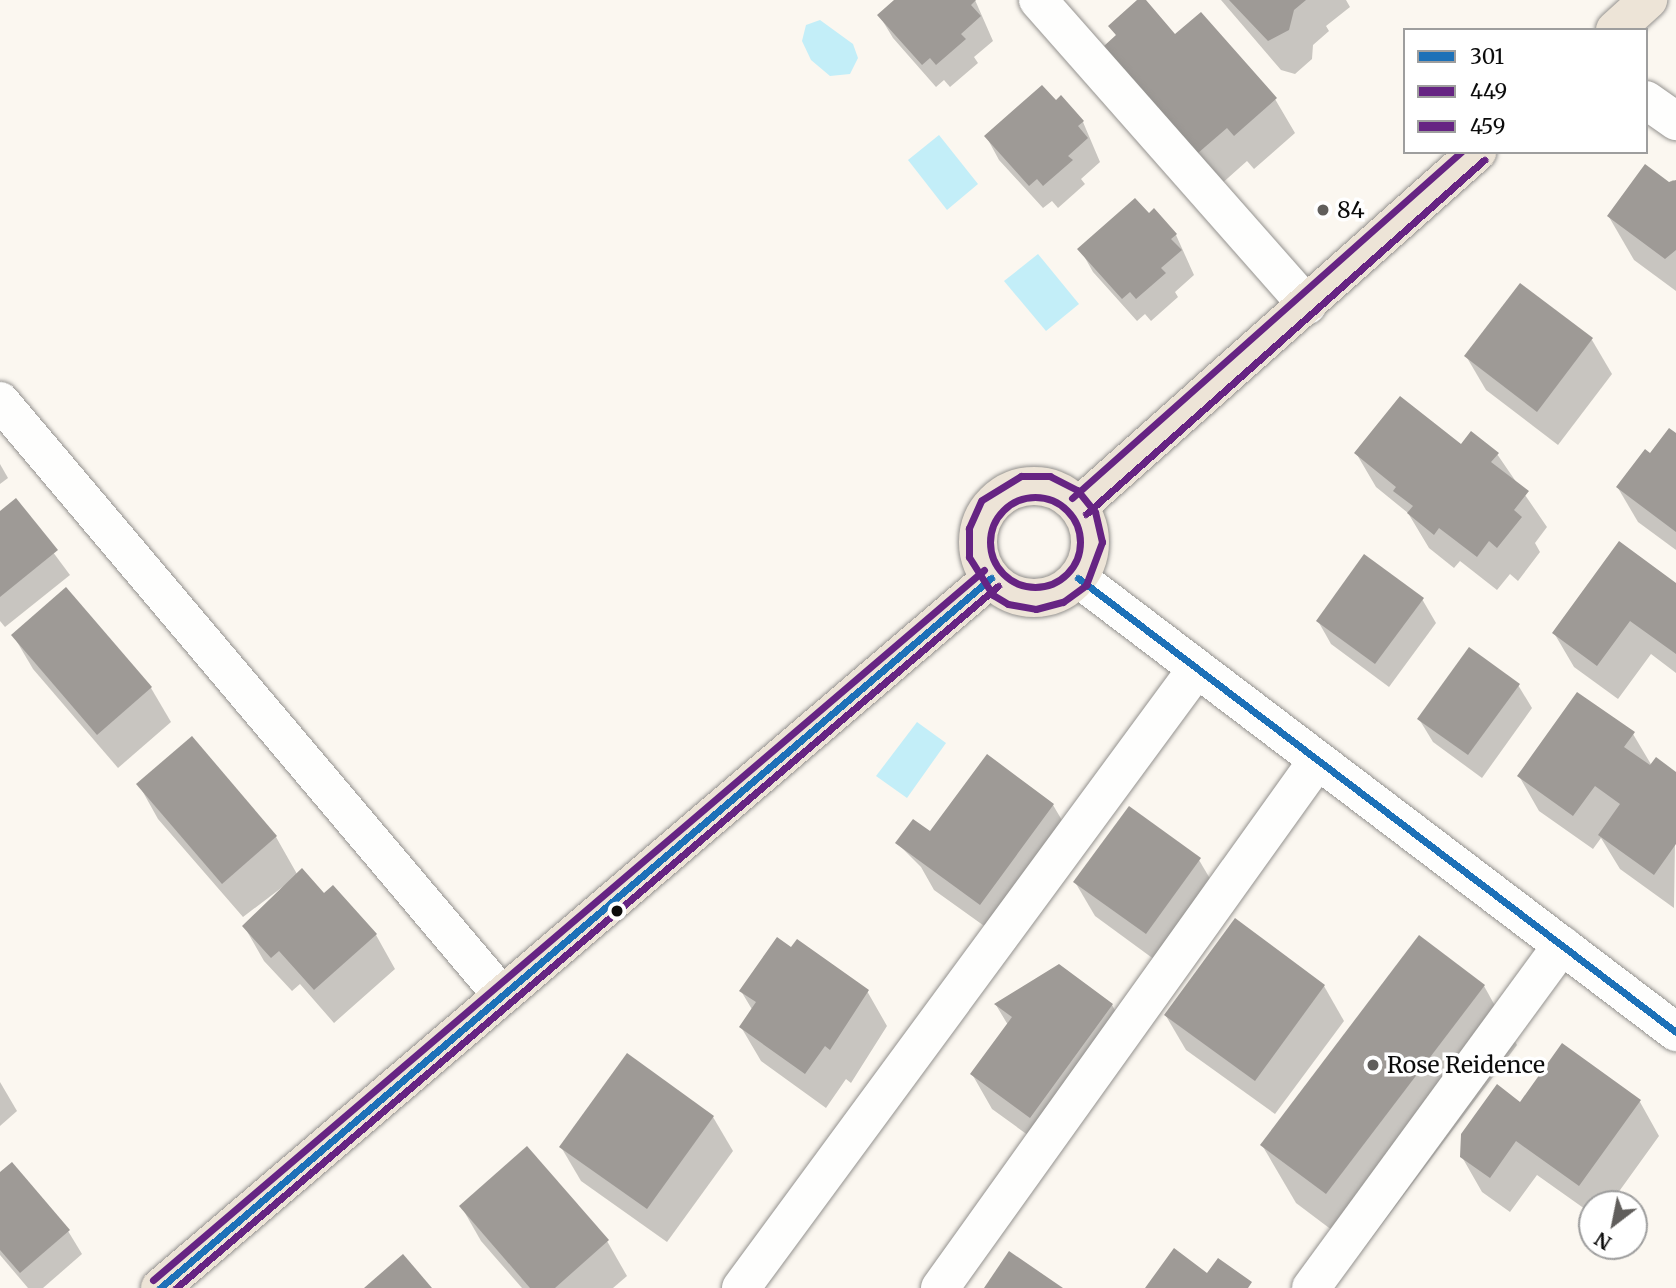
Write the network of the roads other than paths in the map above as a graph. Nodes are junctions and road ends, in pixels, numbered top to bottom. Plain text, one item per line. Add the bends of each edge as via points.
1 (1038, 0) edge
2 (1648, 0) edge
3 (1617, 28) edge
4 (1648, 101) edge
5 (1676, 121) edge
6 (1475, 154) edge
7 (1307, 305) junction
8 (0, 401) edge
9 (1079, 506) junction
10 (991, 578) junction
11 (1078, 578) junction
12 (1195, 671) junction
13 (1317, 761) junction
14 (1562, 945) junction
15 (500, 993) junction
16 (1676, 1032) edge
17 (160, 1288) edge
18 (741, 1288) edge
19 (940, 1288) edge
20 (1311, 1288) edge

1 - 7 street
2 - 3 main road
4 - 5 street
6 - 7 main road
7 - 9 main road
8 - 15 street
9 - 10 main road via 1047,486 1022,486 999,498 983,517 978,542
9 - 11 main road via 1092,542
10 - 11 main road via 1011,594 1035,599 1058,593
10 - 15 main road
11 - 12 street
12 - 13 street
12 - 18 street
13 - 14 street
13 - 19 street
14 - 16 street
14 - 20 street
15 - 17 main road

